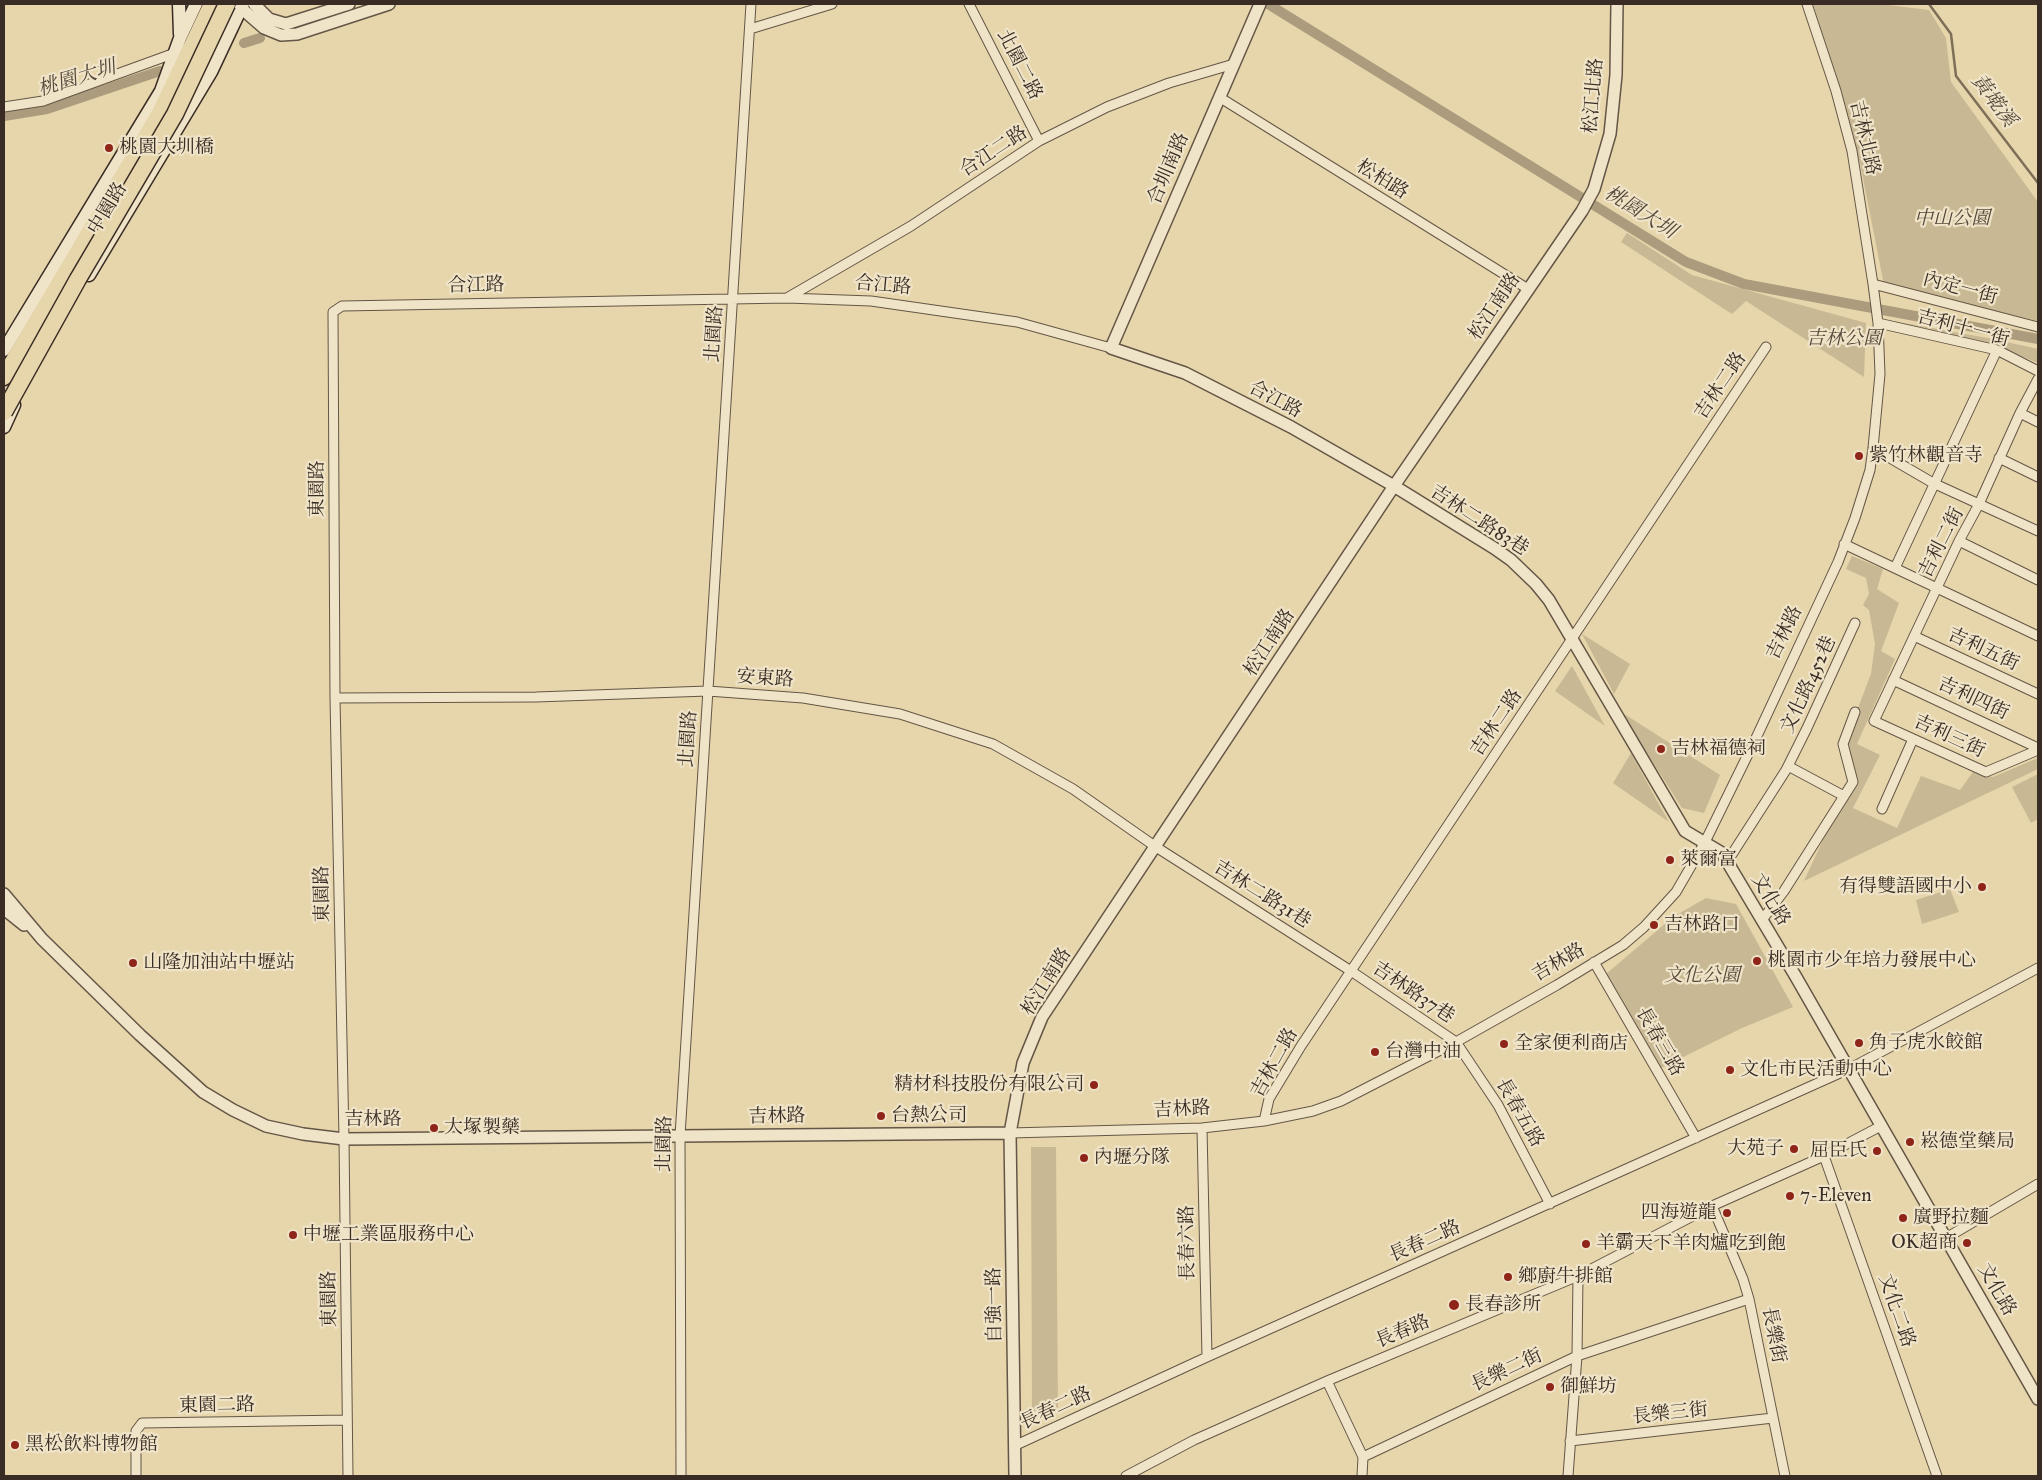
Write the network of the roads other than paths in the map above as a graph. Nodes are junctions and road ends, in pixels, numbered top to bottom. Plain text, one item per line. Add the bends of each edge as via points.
1 (179, 4) edge
2 (196, 4) edge
3 (212, 4) edge
4 (220, 4) edge
5 (254, 4) edge
6 (349, 4) edge
7 (389, 4) edge
8 (751, 4) edge
9 (832, 4) edge
10 (969, 4) edge
11 (1617, 4) edge
12 (1807, 4) edge
13 (236, 5) edge
14 (1259, 5) edge
15 (750, 29) junction
16 (180, 38) junction
17 (175, 54) junction
18 (1234, 64) junction
19 (1219, 97) junction
20 (4, 107) edge
21 (1039, 141) junction
22 (157, 164) junction
23 (1594, 189) joint
24 (1873, 284) junction
25 (1528, 289) junction
26 (787, 298) junction
27 (734, 300) junction
28 (333, 312) joint
29 (1877, 319) junction
30 (2038, 327) edge
31 (1766, 347) dead end
32 (1111, 348) junction
33 (4, 350) edge
34 (1997, 350) junction
35 (2038, 371) edge
36 (4, 376) edge
37 (2038, 379) edge
38 (4, 412) edge
39 (2020, 413) junction
40 (2038, 422) edge
41 (4, 426) edge
42 (1873, 448) junction
43 (1999, 458) junction
44 (2038, 477) edge
45 (1934, 483) junction
46 (1394, 486) junction
47 (1979, 504) junction
48 (2038, 531) edge
49 (1959, 541) junction
50 (1844, 544) junction
51 (1895, 568) junction
52 (2038, 580) edge
53 (1937, 588) junction
54 (1856, 623) dead end
55 (1914, 636) junction
56 (2038, 636) edge
57 (1572, 641) junction
58 (1893, 680) junction
59 (708, 691) junction
60 (2038, 694) edge
61 (335, 698) junction
62 (1856, 712) dead end
63 (1874, 721) joint
64 (1913, 739) junction
65 (2038, 749) edge
66 (1788, 766) junction
67 (1844, 796) junction
68 (1882, 809) dead end
69 (1705, 842) junction
70 (1156, 847) junction
71 (1727, 862) junction
72 (4, 894) edge
73 (4, 909) edge
74 (1762, 920) junction
75 (42, 939) junction
76 (1594, 962) junction
77 (2038, 968) edge
78 (1351, 970) junction
79 (1456, 1042) junction
80 (1849, 1069) junction
81 (1264, 1121) junction
82 (1880, 1126) junction
83 (1202, 1128) junction
84 (1010, 1133) junction
85 (680, 1136) junction
86 (1696, 1138) junction
87 (344, 1139) junction
88 (1824, 1156) junction
89 (2038, 1184) edge
90 (1550, 1204) junction
91 (1712, 1206) junction
92 (1946, 1238) junction
93 (1578, 1276) junction
94 (1749, 1299) junction
95 (1577, 1356) junction
96 (1207, 1357) junction
97 (1327, 1381) junction
98 (2038, 1399) edge
99 (1773, 1418) junction
100 (347, 1420) junction
101 (1570, 1441) junction
102 (1014, 1446) junction
103 (1362, 1457) junction
104 (136, 1476) edge
105 (348, 1476) edge
106 (681, 1476) edge
107 (1015, 1476) edge
108 (1126, 1476) edge
109 (1362, 1476) edge
110 (1568, 1476) edge
111 (1785, 1476) edge
112 (1936, 1476) edge

1 - 16 main road
2 - 16 main road, 中園路
3 - 36 highway via 160,113
4 - 22 main road via 190,71
5 - 6 street via 269,19 286,24
7 - 13 street via 297,34 281,35 264,28
8 - 15 street, 北園路
9 - 15 street
10 - 21 street, 北園二路
11 - 23 street, 松江北路 via 1616,75 1610,134
12 - 24 street, 吉林北路 via 1852,151
13 - 22 main road, 中園路 via 211,72
13 - 38 highway, bridge
14 - 18 street, 合圳南路
15 - 27 street, 北園路
16 - 17 main road, 中園路
17 - 20 street via 43,100
17 - 33 main road, 中園路 via 161,91
18 - 19 street, 合圳南路
18 - 21 street, 合江二路 via 1169,83 1106,107
19 - 25 street, 松柏路
19 - 32 street, 合圳南路
21 - 26 street, 合江二路 via 910,226
22 - 41 main road, 中園路 via 50,338
23 - 25 street, 松江南路
24 - 29 street, 吉林路
24 - 30 street, 內定一街
25 - 46 street, 松江南路
26 - 27 street, 合江路
26 - 32 street, 合江路 via 871,301 1018,322
27 - 28 street, 合江路 via 342,306
27 - 59 street, 北園路
28 - 61 street, 東園路
29 - 34 street, 吉利十一街
29 - 42 street, 吉林路 via 1880,374
31 - 57 street, 吉林二路
32 - 46 street, 合江路 via 1185,373 1291,427
34 - 35 street, 吉利十一街
34 - 45 street
37 - 39 street, 吉利二街
39 - 40 street
39 - 43 street, 吉利二街
42 - 45 street
42 - 50 street, 吉林路 via 1870,470
43 - 44 street
43 - 47 street, 吉利二街
45 - 47 street
45 - 51 street
46 - 57 street, 吉林二路83巷 via 1511,560 1549,600
46 - 70 street, 松江南路
47 - 48 street
47 - 49 street, 吉利二街
49 - 52 street
49 - 53 street, 吉利二街
50 - 51 street
50 - 69 street, 吉林路
51 - 53 street
53 - 55 street, 吉利二街
53 - 56 street
54 - 66 street, 文化路452巷
55 - 58 street, 吉利二街
55 - 60 street, 吉利五街
57 - 69 street, 吉林二路83巷 via 1685,831
57 - 78 street, 吉林二路
58 - 63 street, 吉利二街
58 - 65 street, 吉利四街
59 - 61 street, 安東路 via 536,697
59 - 70 street, 安東路 via 803,698 900,714 982,740 1073,788
59 - 85 street, 北園路
61 - 87 street, 東園路
62 - 67 street via 1843,744 1853,782
63 - 64 street, 吉利三街
64 - 65 street, 吉利三街 via 1986,772
64 - 68 street
66 - 67 street
66 - 71 street, 文化路452巷
67 - 74 street
69 - 71 street, 文化路 via 1722,853
69 - 76 street, 吉林路 via 1676,892 1644,927 1623,945
70 - 78 street, 吉林二路31巷
70 - 84 street, 松江南路 via 1042,1017 1023,1064
71 - 74 street, 文化路
72 - 75 street, 吉林路
73 - 75 street, 吉林路
74 - 80 street, 文化路
75 - 87 street, 吉林路 via 203,1092 266,1126
76 - 79 street, 吉林路
76 - 86 street, 長春三路
77 - 80 street, 長春二路
78 - 79 street, 吉林路37巷
78 - 81 street, 吉林二路 via 1269,1100
79 - 81 street, 吉林路 via 1341,1102
79 - 90 street, 長春五路 via 1498,1105
80 - 82 street, 文化路
80 - 86 street, 長春二路
81 - 83 street, 吉林路
82 - 88 street, 長春路
82 - 92 street, 文化路
83 - 84 street, 吉林路
83 - 96 street, 長春六路
84 - 85 street, 吉林路
84 - 102 street, 自強一路
85 - 87 street, 吉林路
85 - 106 street, 北園路
86 - 90 street, 長春二路
87 - 100 street, 東園路
88 - 91 street, 長春路
88 - 112 street, 文化二路
89 - 92 street
90 - 96 street, 長春二路
91 - 93 street, 長春路
91 - 94 street, 長樂街
92 - 98 street, 文化路
93 - 95 street
93 - 97 street, 長春路
94 - 95 street, 長樂二街
94 - 99 street, 長樂街
95 - 101 street
95 - 103 street, 長樂二街
96 - 102 street, 長春二路
97 - 103 street
97 - 108 street, 長春路 via 1194,1440
99 - 101 street, 長樂三街
99 - 111 street, 長樂街
100 - 104 street, 東園二路 via 142,1423 136,1431
100 - 105 street, 東園路
101 - 110 street
102 - 107 street, 自強一路
103 - 109 street

